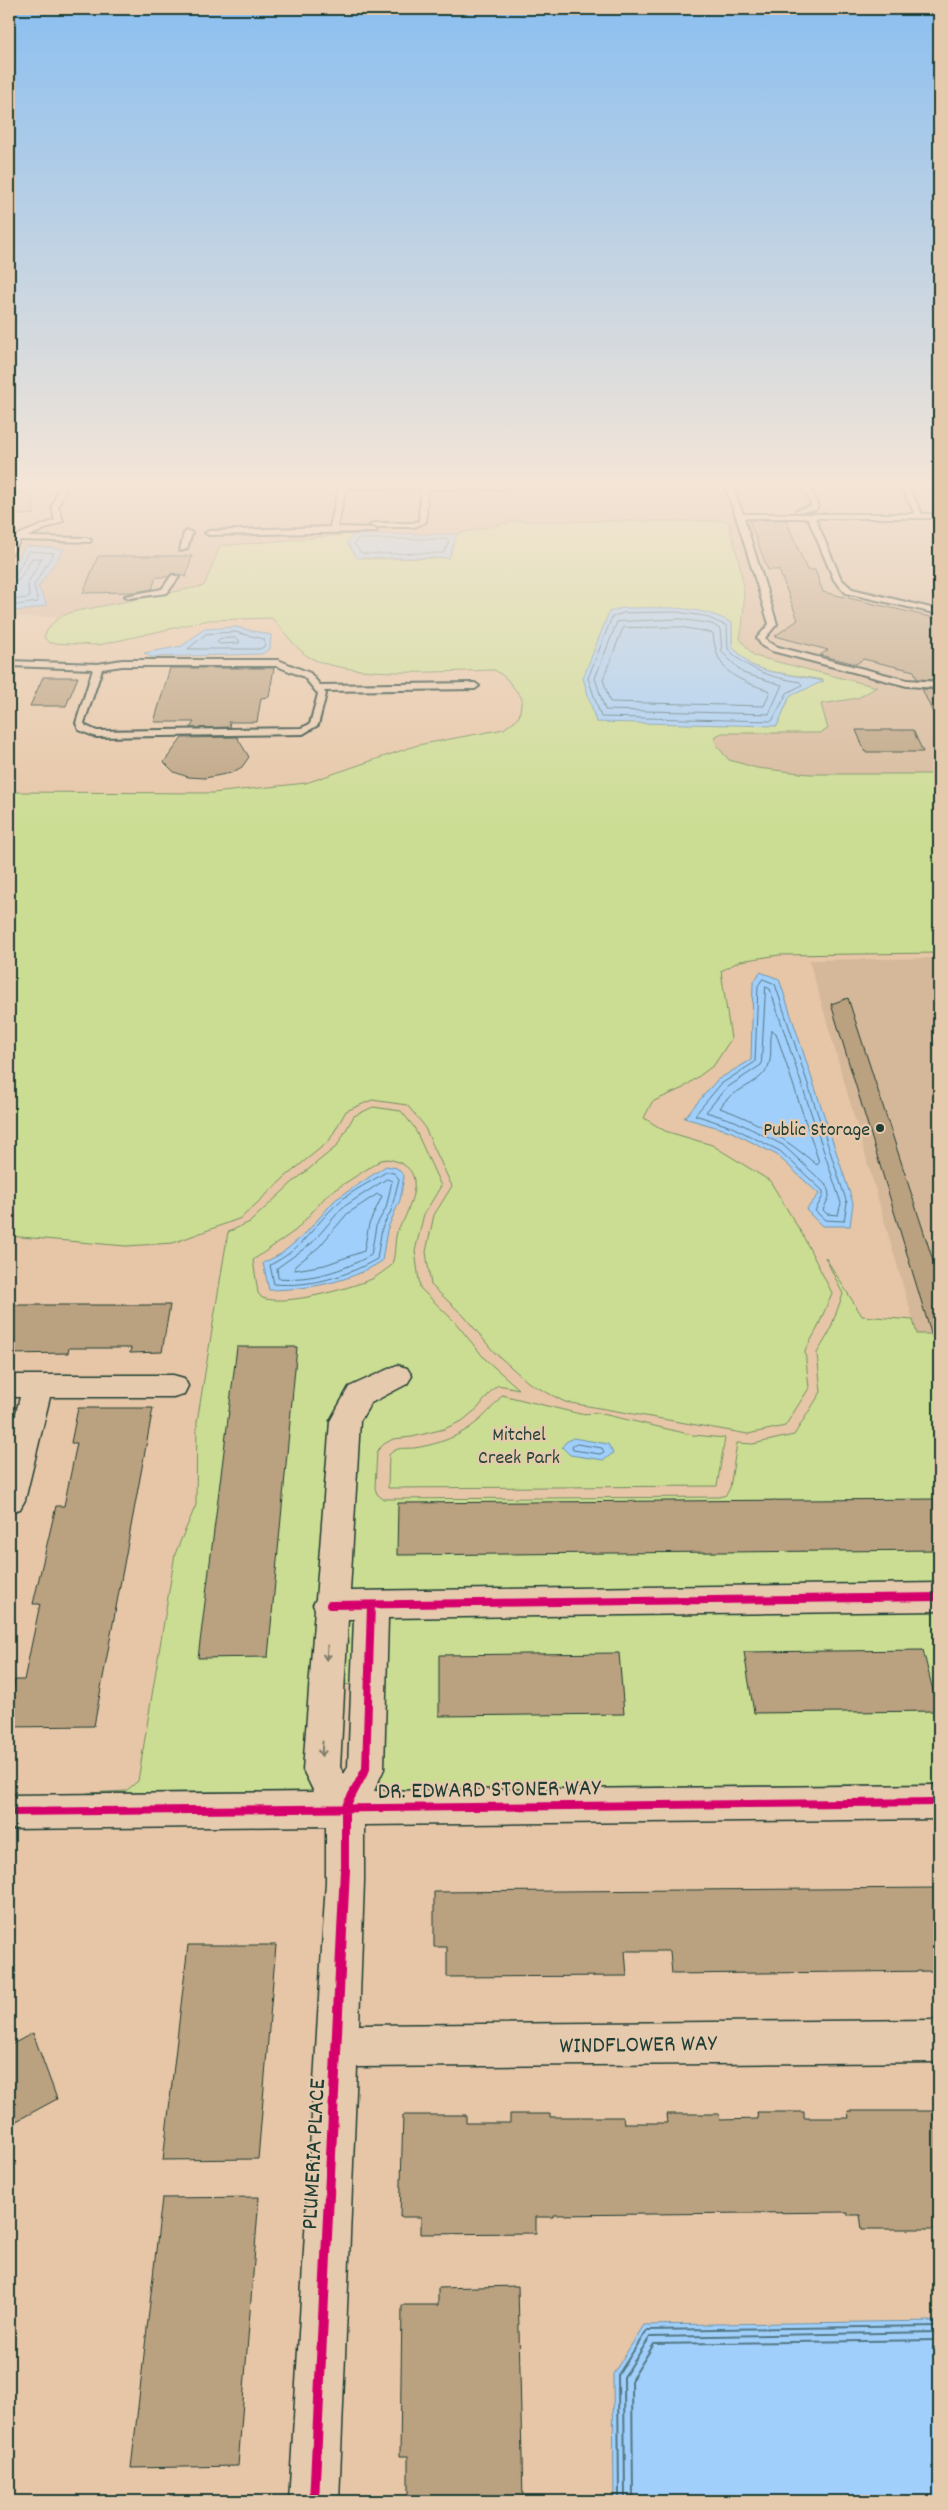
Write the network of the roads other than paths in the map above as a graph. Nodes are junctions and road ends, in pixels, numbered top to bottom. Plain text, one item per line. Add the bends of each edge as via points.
1 (766, 601) edge
2 (892, 601) edge
3 (939, 612) edge
4 (9, 664) edge
5 (98, 667) junction
6 (939, 685) edge
7 (475, 686) dead end
8 (317, 688) junction
9 (397, 1376) dead end
10 (24, 1386) edge
11 (174, 1386) dead end
12 (9, 1500) edge
13 (939, 1597) edge
14 (330, 1605) junction
15 (371, 1605) junction
16 (325, 1700) junction
17 (368, 1700) junction
18 (939, 1802) edge
19 (345, 1808) junction
20 (9, 1812) edge
21 (939, 2041) edge
22 (336, 2046) junction
23 (314, 2501) edge

1 - 6 lane via 773,624 761,638 775,649 907,683
2 - 3 lane
4 - 5 lane
5 - 8 lane via 122,663 278,663 307,675
5 - 8 lane via 80,723 82,728 96,734 303,732 314,725 322,694
7 - 8 lane
9 - 14 street via 360,1394 345,1421
10 - 11 street
10 - 12 street
13 - 15 street
14 - 15 street
14 -> 16 street
15 - 17 street
16 - 17 street
16 -> 19 street via 321,1770
17 - 19 street via 366,1769
18 - 19 street, DR. EDWARD STONER WAY
19 - 20 street, DR. EDWARD STONER WAY
19 - 22 street, PLUMERIA PLACE
21 - 22 street, WINDFLOWER WAY
22 - 23 street, PLUMERIA PLACE

